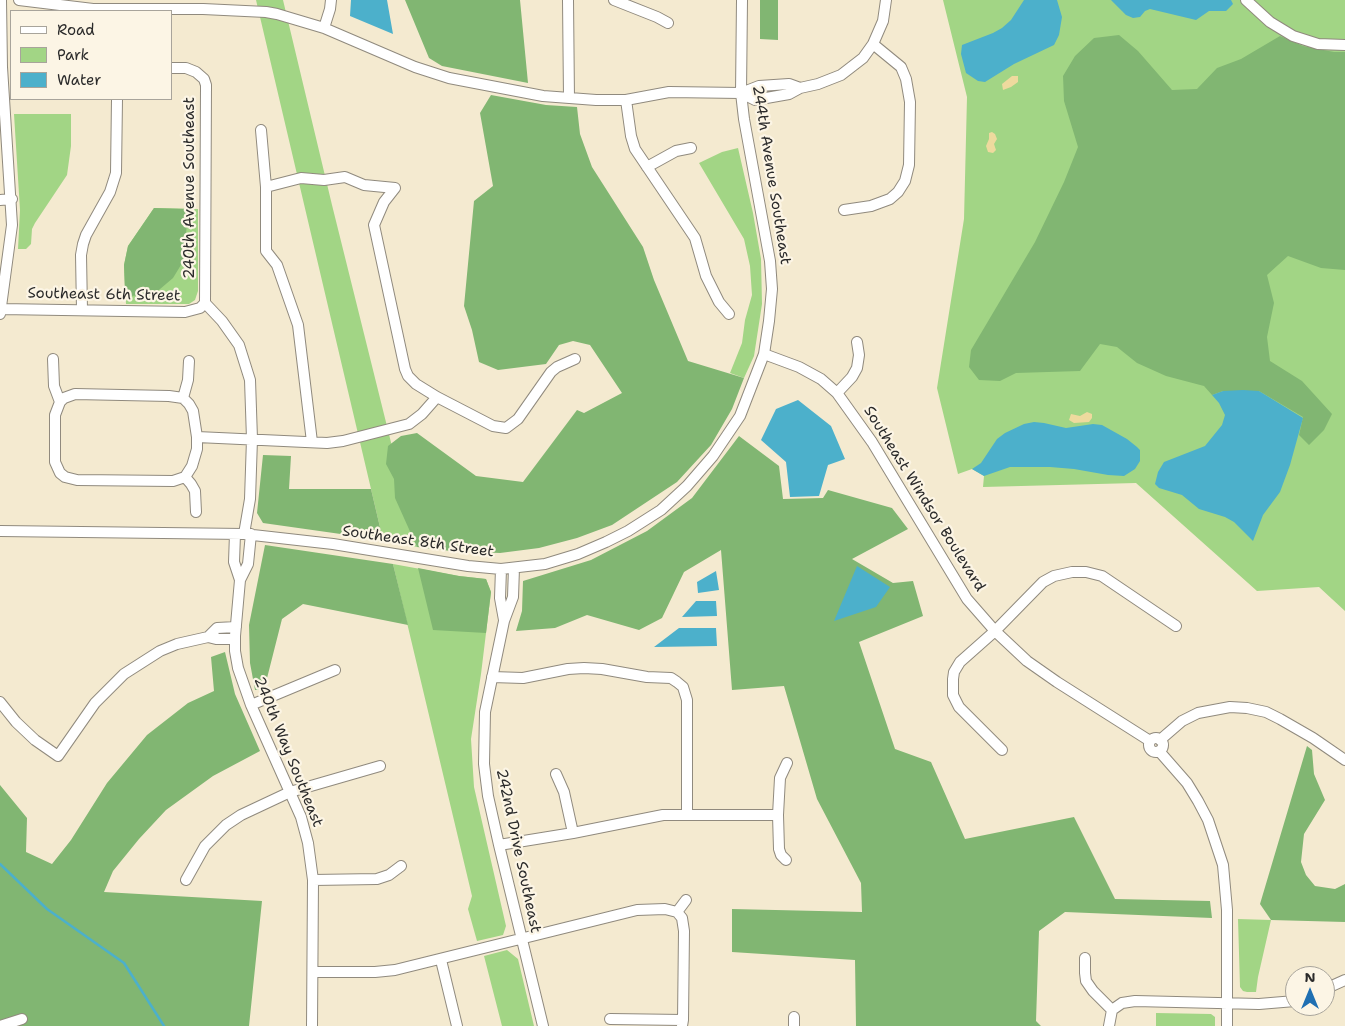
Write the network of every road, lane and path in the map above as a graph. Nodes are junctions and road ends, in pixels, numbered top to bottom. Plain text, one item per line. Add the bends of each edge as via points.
1 (1, 0) edge
2 (18, 0) edge
3 (331, 0) edge
4 (568, 0) edge
5 (614, 0) edge
6 (742, 0) edge
7 (886, 0) edge
8 (1246, 0) edge
9 (203, 4) edge
10 (668, 23) dead end
11 (324, 28) junction
12 (873, 44) junction
13 (1345, 45) edge
14 (7, 67) edge
15 (172, 68) edge
16 (742, 93) junction
17 (569, 98) junction
18 (117, 100) edge
19 (626, 100) junction
20 (261, 130) dead end
21 (691, 148) dead end
22 (647, 167) junction
23 (266, 186) junction
24 (12, 199) junction
25 (0, 200) edge
26 (844, 210) dead end
27 (205, 303) junction
28 (0, 309) edge
29 (82, 310) junction
30 (0, 314) edge
31 (729, 314) dead end
32 (857, 342) dead end
33 (764, 354) junction
34 (53, 360) dead end
35 (575, 360) dead end
36 (189, 361) dead end
37 (837, 393) junction
38 (437, 397) junction
39 (182, 398) junction
40 (60, 402) junction
41 (197, 437) junction
42 (252, 439) junction
43 (312, 442) junction
44 (185, 477) junction
45 (196, 512) dead end
46 (0, 531) edge
47 (243, 534) junction
48 (514, 568) junction
49 (501, 569) junction
50 (240, 580) junction
51 (504, 621) junction
52 (1176, 626) dead end
53 (236, 627) junction
54 (995, 631) junction
55 (208, 637) junction
56 (235, 639) junction
57 (335, 670) dead end
58 (492, 677) junction
59 (0, 702) edge
60 (251, 704) junction
61 (1155, 740) junction
62 (1002, 750) dead end
63 (1345, 760) edge
64 (787, 763) dead end
65 (380, 766) dead end
66 (556, 774) dead end
67 (290, 792) junction
68 (687, 815) junction
69 (778, 815) junction
70 (573, 833) junction
71 (499, 845) junction
72 (786, 860) dead end
73 (401, 866) dead end
74 (186, 880) dead end
75 (313, 880) junction
76 (686, 900) dead end
77 (677, 912) junction
78 (522, 938) junction
79 (1085, 958) dead end
80 (441, 960) junction
81 (312, 972) junction
82 (1285, 1002) edge
83 (1227, 1004) junction
84 (1112, 1010) junction
85 (22, 1019) dead end
86 (610, 1019) dead end
87 (682, 1023) edge
88 (0, 1026) edge
89 (312, 1026) edge
90 (457, 1026) edge
91 (543, 1026) edge
92 (1109, 1026) edge
93 (1227, 1026) edge

1 - 14 street
2 - 9 street via 93,10
3 - 11 street
4 - 17 street
5 - 10 street
6 - 16 street, 244th Avenue Southeast
7 - 12 street via 883,20
8 - 13 street via 1270,22 1293,36 1318,44
9 - 11 street via 278,14
11 - 17 street via 449,78
12 - 16 street via 863,58 841,75 818,84 800,88 789,84 759,86
12 - 26 street via 901,67 906,79 910,102 909,166 905,181 890,198 872,206
14 - 24 street
15 - 27 street, 240th Avenue Southeast via 191,70 201,75 206,84
16 - 19 street via 669,92
16 - 33 street, 244th Avenue Southeast via 770,261 771,305
17 - 19 street
18 - 29 street via 116,173 110,192 83,244
19 - 22 street via 635,149
20 - 23 street
21 - 22 street via 676,151
22 - 31 street via 695,238 706,276
23 - 38 street via 301,178 324,180 345,177 364,185 394,188 374,225 408,376
23 - 43 street via 266,251 277,264 298,325
24 - 25 street
24 - 28 street via 12,238
27 - 29 street, Southeast 6th Street via 200,308 185,312
27 - 42 street, 240th Way Southeast via 232,333 247,367
28 - 29 street, Southeast 6th Street
28 - 30 street
32 - 37 street via 857,368
33 - 37 street, Southeast Windsor Boulevard via 821,379
33 - 48 street, Southeast 8th Street via 732,430 687,486 661,510 628,531 578,554 545,564
34 - 40 street via 54,386
35 - 38 street via 550,372 518,419 506,428 493,426
36 - 39 street via 187,388
37 - 54 street, Southeast Windsor Boulevard via 872,442 967,599
38 - 43 street via 416,420 401,427 343,441
39 - 40 street via 75,394
39 - 41 street via 193,411
40 - 44 street via 55,415 55,462 60,474 77,480 173,481
41 - 42 street
41 - 44 street via 192,466
42 - 43 street
42 - 47 street, 240th Way Southeast via 250,499
44 - 45 street via 195,491
46 - 47 street, Southeast 8th Street
47 - 49 street, Southeast 8th Street
47 - 50 street, 240th Way Southeast via 248,564
47 - 50 street, 240th Way Southeast via 234,562
48 - 49 street, Southeast 8th Street
48 - 51 street, 242nd Drive Southeast via 513,597
49 - 51 street, 242nd Drive Southeast via 500,598
50 - 53 street, 240th Way Southeast
51 - 58 street, 242nd Drive Southeast
52 - 54 street via 1102,576 1072,572 1043,582
53 - 55 street via 216,628
53 - 56 street, 240th Way Southeast
54 - 61 street, Southeast Windsor Boulevard via 1026,661
54 - 62 street via 960,662 954,672 952,686 959,706
55 - 56 street
55 - 59 street via 160,651 124,674 95,703 58,756 35,740
56 - 60 street, 240th Way Southeast via 238,668
57 - 60 street
58 - 68 street via 523,678 584,668 671,678 683,687 687,700
58 - 71 street, 242nd Drive Southeast via 485,712 484,764
60 - 67 street, 240th Way Southeast
61 - 63 street via 1198,713 1247,708 1280,719
61 - 83 street, Southeast Windsor Boulevard via 1148,745 1150,749 1159,751 1187,783 1208,820 1223,865 1227,910
64 - 69 street via 780,778
65 - 67 street
66 - 70 street via 564,792
67 - 74 street via 226,825 205,846
67 - 75 street, 240th Way Southeast via 306,832
68 - 69 street
68 - 70 street via 649,817
69 - 72 street via 779,849
70 - 71 street
71 - 78 street, 242nd Drive Southeast
73 - 75 street via 377,879
75 - 81 street, 240th Way Southeast
76 - 77 street
77 - 78 street via 665,908 637,910
77 - 87 street via 684,930
78 - 80 street
78 - 91 street, 242nd Drive Southeast
79 - 84 street via 1086,981
80 - 81 street via 375,972
80 - 90 street
81 - 89 street, 240th Way Southeast
82 - 83 street
83 - 84 street via 1135,1002 1122,1003
83 - 93 street
84 - 92 street
85 - 88 street
86 - 87 street

